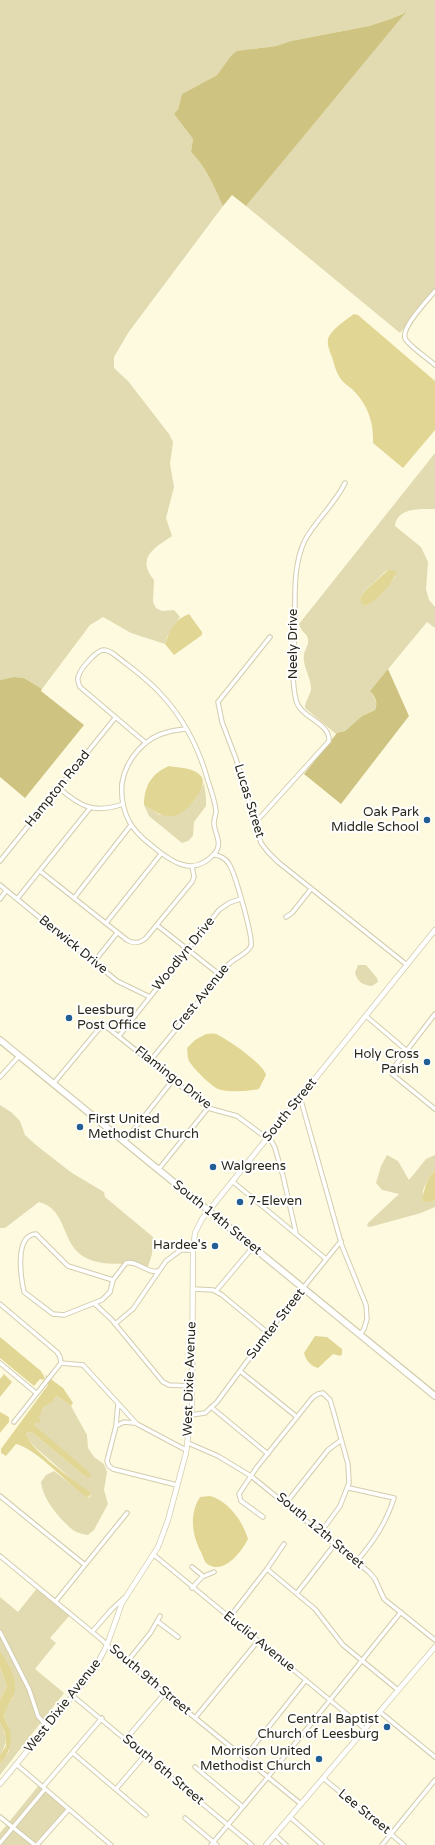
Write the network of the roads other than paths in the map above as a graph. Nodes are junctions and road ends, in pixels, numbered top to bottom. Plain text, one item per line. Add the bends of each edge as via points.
1 (435, 291) edge
2 (435, 364) edge
3 (345, 483) dead end
4 (270, 637) dead end
5 (115, 718) junction
6 (186, 729) junction
7 (146, 743) junction
8 (59, 788) junction
9 (123, 804) junction
10 (90, 808) junction
11 (255, 824) junction
12 (131, 826) junction
13 (161, 854) junction
14 (214, 855) junction
15 (0, 861) edge
16 (192, 866) junction
17 (40, 871) junction
18 (0, 885) edge
19 (311, 889) junction
20 (6, 890) junction
21 (74, 898) junction
22 (0, 899) edge
23 (17, 899) junction
24 (240, 899) junction
25 (286, 917) dead end
26 (106, 923) junction
27 (158, 926) junction
28 (435, 930) edge
29 (117, 933) junction
30 (188, 950) junction
31 (94, 962) junction
32 (407, 965) junction
33 (220, 975) junction
34 (150, 997) junction
35 (435, 1014) edge
36 (366, 1016) junction
37 (119, 1036) junction
38 (0, 1040) edge
39 (406, 1050) junction
40 (19, 1056) junction
41 (150, 1061) junction
42 (0, 1077) edge
43 (173, 1080) junction
44 (53, 1084) junction
45 (300, 1097) junction
46 (208, 1108) junction
47 (435, 1110) edge
48 (266, 1138) junction
49 (124, 1142) junction
50 (158, 1170) junction
51 (232, 1182) junction
52 (208, 1211) junction
53 (296, 1233) junction
54 (341, 1241) junction
55 (253, 1247) junction
56 (193, 1250) junction
57 (326, 1259) junction
58 (158, 1271) junction
59 (112, 1280) junction
60 (193, 1289) junction
61 (304, 1289) junction
62 (216, 1291) junction
63 (0, 1304) edge
64 (95, 1304) junction
65 (115, 1324) junction
66 (268, 1333) junction
67 (360, 1334) junction
68 (0, 1363) edge
69 (61, 1363) junction
70 (240, 1371) junction
71 (192, 1386) junction
72 (36, 1393) junction
73 (435, 1396) edge
74 (118, 1404) junction
75 (211, 1407) junction
76 (191, 1415) junction
77 (297, 1417) junction
78 (14, 1422) dead end
79 (137, 1424) junction
80 (116, 1426) junction
81 (340, 1441) junction
82 (188, 1443) junction
83 (186, 1450) junction
84 (268, 1454) junction
85 (251, 1476) junction
86 (177, 1484) junction
87 (349, 1488) junction
88 (0, 1496) edge
89 (286, 1503) junction
90 (128, 1513) dead end
91 (263, 1517) dead end
92 (321, 1532) junction
93 (284, 1544) dead end
94 (336, 1544) junction
95 (154, 1555) junction
96 (0, 1556) edge
97 (357, 1561) junction
98 (85, 1565) junction
99 (192, 1567) dead end
100 (267, 1569) junction
101 (214, 1572) dead end
102 (203, 1576) junction
103 (192, 1588) junction
104 (297, 1593) junction
105 (126, 1596) junction
106 (56, 1602) junction
107 (401, 1612) junction
108 (160, 1616) dead end
109 (229, 1618) junction
110 (156, 1621) junction
111 (0, 1632) edge
112 (92, 1632) junction
113 (178, 1637) dead end
114 (435, 1640) edge
115 (258, 1641) junction
116 (107, 1645) junction
117 (435, 1647) edge
118 (362, 1661) junction
119 (127, 1662) junction
120 (306, 1680) junction
121 (398, 1690) junction
122 (165, 1693) junction
123 (74, 1696) junction
124 (330, 1700) junction
125 (380, 1712) junction
126 (102, 1718) junction
127 (195, 1718) junction
128 (48, 1727) junction
129 (365, 1729) junction
130 (126, 1739) junction
131 (73, 1753) junction
132 (145, 1755) junction
133 (435, 1757) edge
134 (244, 1758) junction
135 (16, 1764) junction
136 (195, 1767) dead end
137 (268, 1777) junction
138 (323, 1778) junction
139 (435, 1780) edge
140 (0, 1784) edge
141 (44, 1788) junction
142 (116, 1789) junction
143 (301, 1804) junction
144 (243, 1807) junction
145 (69, 1809) junction
146 (146, 1814) dead end
147 (0, 1817) edge
148 (185, 1818) dead end
149 (290, 1818) junction
150 (228, 1825) junction
151 (13, 1827) junction
152 (391, 1834) junction
153 (275, 1835) junction
154 (0, 1843) edge
155 (212, 1843) edge
156 (36, 1845) edge
157 (111, 1845) edge
158 (217, 1845) edge
159 (252, 1845) edge
160 (266, 1845) edge
161 (286, 1845) edge
162 (322, 1845) edge
163 (382, 1845) edge
164 (404, 1845) edge

1 - 2 street via 407,326 404,334 406,340
3 - 11 street, Neely Drive via 305,542 299,560 295,593 292,654 296,701 303,712 328,732 329,741
4 - 11 street, Lucas Street via 218,702
5 - 6 street via 78,684 79,674 93,656 102,651 110,651 152,685 173,708
5 - 7 street
5 - 8 street, Hampton Road
6 - 7 street via 165,733
6 - 14 street via 197,748 216,809 214,824 219,844
7 - 9 street via 133,756 125,771 122,787
8 - 10 street
8 - 15 street, Hampton Road
9 - 10 street via 108,808
9 - 12 street
10 - 17 street
11 - 19 street, Lucas Street via 261,843 268,852
12 - 13 street
12 - 21 street
13 - 16 street via 178,864
13 - 26 street
14 - 16 street
14 - 24 street, Crest Avenue via 219,855 230,864
16 - 27 street via 192,882
17 - 21 street
17 - 23 street
18 - 20 street, Berwick Drive
19 - 25 street
19 - 32 street, Lucas Street
20 - 22 street
20 - 23 street, Berwick Drive
21 - 26 street
23 - 31 street, Berwick Drive
24 - 30 street, Woodlyn Drive via 226,904
24 - 33 street, Crest Avenue via 250,930 251,946 244,954 234,959
26 - 29 street
27 - 29 street via 145,940 138,942 130,942
27 - 30 street
28 - 32 main road, South Street
29 - 31 street
30 - 33 street
30 - 34 street, Woodlyn Drive
31 - 34 street, Berwick Drive via 117,981
32 - 36 main road, South Street
33 - 41 street, Crest Avenue
34 - 37 street, Woodlyn Drive
35 - 39 street
36 - 39 street
36 - 45 main road, South Street
37 - 41 street, Flamingo Drive
37 - 44 street, Flamingo Drive via 103,1024
38 - 40 highway, South 14th Street
39 - 47 street via 392,1067 392,1074
40 - 42 street
40 - 44 highway, South 14th Street
41 - 43 street, Flamingo Drive
43 - 46 street, Flamingo Drive
43 - 49 street
44 - 49 highway, South 14th Street
45 - 48 main road, South Street
45 - 54 street
46 - 48 street, Flamingo Drive via 237,1116
46 - 50 street
48 - 51 main road, South Street
48 - 53 street, Flamingo Drive via 275,1148
49 - 50 highway, South 14th Street
50 - 52 highway, South 14th Street
51 - 52 main road, South Street
51 - 53 street
52 - 55 highway, South 14th Street
52 - 56 main road, West Dixie Avenue via 196,1228
53 - 57 street
54 - 57 street, Sumter Street
54 - 67 street via 367,1308 366,1324
55 - 61 highway, South 14th Street
55 - 62 street
56 - 58 street via 178,1251
56 - 60 main road, West Dixie Avenue
57 - 61 street, Sumter Street
58 - 59 street via 152,1272 128,1262
58 - 65 street via 133,1309
59 - 64 street via 108,1295
59 - 64 street via 68,1266 36,1234 30,1235 23,1243 21,1257 25,1293 56,1315 64,1315
60 - 62 street
60 - 71 main road, West Dixie Avenue
61 - 66 street, Sumter Street
61 - 67 highway, South 14th Street
62 - 66 street
63 - 69 street via 57,1352
64 - 65 street
65 - 71 street via 163,1382 169,1385
66 - 70 street, Sumter Street
67 - 73 highway, South 14th Street
68 - 72 street
69 - 72 street
69 - 74 street via 86,1366
70 - 75 street, Sumter Street
70 - 77 street
71 - 76 main road, West Dixie Avenue
72 - 78 street
74 - 79 street
74 - 80 street
75 - 76 street via 203,1414
75 - 84 street
76 - 82 main road, West Dixie Avenue
77 - 81 street via 313,1397 322,1393 328,1396
77 - 84 street
79 - 80 street via 127,1421
79 - 83 street
80 - 86 street via 107,1461 111,1468
81 - 87 street via 349,1468
81 - 89 street via 325,1454
82 - 83 main road, West Dixie Avenue
82 - 85 street, South 12th Street via 218,1456
83 - 86 main road, West Dixie Avenue
84 - 85 street
85 - 89 street, South 12th Street
85 - 91 street via 238,1497
86 - 95 main road, West Dixie Avenue via 165,1530
87 - 92 street via 336,1513
87 - 97 street via 394,1498 383,1526
88 - 98 street
89 - 92 street, South 12th Street
90 - 98 street
92 - 94 street, South 12th Street
93 - 100 street
94 - 97 street, South 12th Street
94 - 104 street
95 - 103 street, Euclid Avenue
95 - 105 main road, West Dixie Avenue
96 - 106 street, South 9th Street
97 - 107 street, South 12th Street via 373,1576 382,1596
98 - 106 street
99 - 102 street
100 - 104 street
100 - 109 street
101 - 102 street
102 - 103 street
103 - 109 street, Euclid Avenue
104 - 118 street via 319,1614 338,1640
105 - 112 street
105 - 116 main road, West Dixie Avenue
106 - 112 street, South 9th Street
107 - 114 street, South 12th Street
107 - 118 street
108 - 110 street
109 - 115 street, Euclid Avenue
110 - 113 street
110 - 119 street
111 - 128 street via 29,1689 38,1716
112 - 116 street, South 9th Street
115 - 120 street, Euclid Avenue
115 - 127 street
116 - 119 street, South 9th Street
116 - 123 main road, West Dixie Avenue via 94,1670
117 - 121 main road
118 - 121 street
118 - 124 street
119 - 122 street, South 9th Street
120 - 124 street, Euclid Avenue
120 - 134 street
121 - 125 main road
122 - 127 street, South 9th Street
122 - 130 street
123 - 126 street, South 6th Street
123 - 128 main road, West Dixie Avenue
124 - 129 street, Euclid Avenue
124 - 137 street
125 - 129 main road
125 - 133 street
126 - 130 street, South 6th Street
126 - 131 street
127 - 134 street, South 9th Street
128 - 135 main road, West Dixie Avenue
129 - 138 main road
130 - 132 street, South 6th Street
131 - 141 street
131 - 142 street
132 - 142 street
132 - 150 street, South 6th Street
134 - 137 street, South 9th Street
135 - 140 main road, West Dixie Avenue
135 - 141 street
136 - 144 street
137 - 143 street, South 9th Street
137 - 144 street
138 - 143 main road
138 - 152 street, Lee Street
139 - 152 street
141 - 145 street
141 - 151 street
142 - 146 street
143 - 149 main road
144 - 150 street
145 - 156 street
145 - 157 street
147 - 151 street
148 - 155 street
149 - 153 main road
149 - 162 street
150 - 155 street
150 - 159 street, South 6th Street
151 - 154 street
151 - 156 street
152 - 163 street
152 - 164 street, Lee Street
153 - 160 main road
153 - 161 street
155 - 158 street

